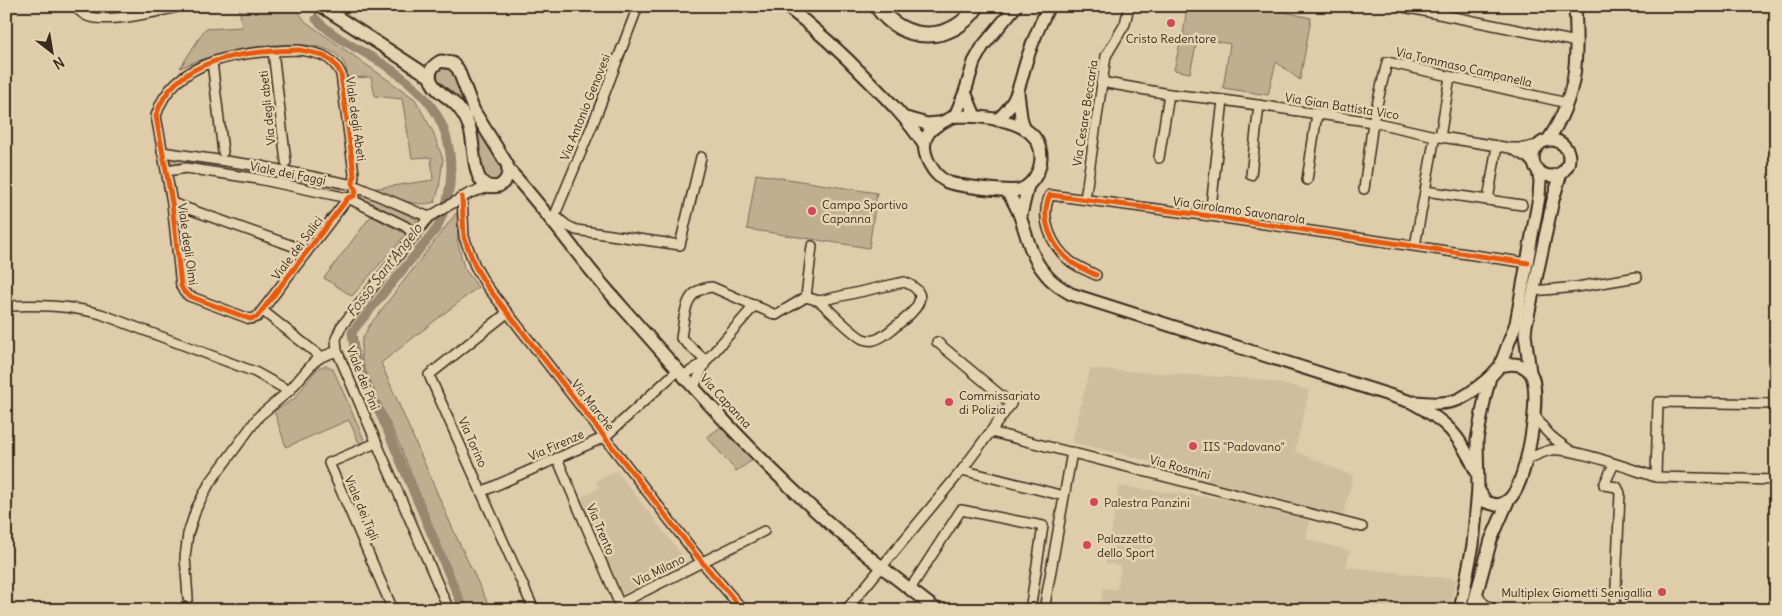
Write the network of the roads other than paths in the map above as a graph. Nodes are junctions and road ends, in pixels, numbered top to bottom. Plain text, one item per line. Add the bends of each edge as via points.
1 (74, 6) edge
2 (182, 6) edge
3 (321, 6) edge
4 (638, 6) edge
5 (786, 6) edge
6 (877, 6) edge
7 (977, 6) edge
8 (1016, 6) edge
9 (1050, 6) edge
10 (1129, 6) edge
11 (1399, 6) edge
12 (1575, 6) edge
13 (1577, 42) junction
14 (273, 51) junction
15 (212, 62) junction
16 (434, 66) junction
17 (414, 67) junction
18 (430, 77) junction
19 (1450, 77) junction
20 (1101, 82) junction
21 (966, 92) junction
22 (1018, 93) junction
23 (1169, 94) junction
24 (1223, 100) junction
25 (1567, 103) junction
26 (1259, 105) junction
27 (1317, 114) junction
28 (955, 116) junction
29 (975, 116) junction
30 (1563, 116) junction
31 (906, 118) junction
32 (998, 120) junction
33 (1373, 122) junction
34 (938, 123) junction
35 (1024, 128) junction
36 (1438, 136) junction
37 (1543, 143) junction
38 (924, 144) junction
39 (1564, 145) junction
40 (1496, 146) junction
41 (1510, 148) junction
42 (162, 152) junction
43 (223, 152) dead end
44 (701, 157) dead end
45 (1159, 158) dead end
46 (286, 162) dead end
47 (1536, 167) junction
48 (508, 168) junction
49 (168, 171) junction
50 (1561, 173) junction
51 (1251, 175) dead end
52 (478, 178) junction
53 (1307, 180) dead end
54 (502, 184) junction
55 (522, 185) junction
56 (353, 186) junction
57 (1028, 186) junction
58 (490, 187) junction
59 (1364, 189) dead end
60 (1006, 191) junction
61 (1425, 191) junction
62 (466, 195) junction
63 (348, 198) junction
64 (1085, 199) junction
65 (1488, 200) junction
66 (172, 203) junction
67 (1522, 206) dead end
68 (1021, 215) junction
69 (1210, 216) junction
70 (429, 217) junction
71 (553, 219) junction
72 (415, 235) junction
73 (812, 246) dead end
74 (1414, 246) junction
75 (307, 251) junction
76 (1528, 263) junction
77 (1096, 275) dead end
78 (1637, 277) dead end
79 (1533, 291) junction
80 (806, 297) junction
81 (819, 301) junction
82 (755, 305) junction
83 (6, 306) edge
84 (262, 311) junction
85 (507, 313) junction
86 (937, 342) dead end
87 (337, 351) junction
88 (321, 357) junction
89 (706, 360) junction
90 (1500, 366) junction
91 (1530, 372) junction
92 (681, 373) junction
93 (1490, 377) junction
94 (694, 387) junction
95 (289, 391) junction
96 (1411, 402) junction
97 (1776, 404) edge
98 (1534, 413) junction
99 (991, 432) junction
100 (605, 437) junction
101 (376, 443) junction
102 (1072, 452) junction
103 (1573, 452) junction
104 (557, 458) junction
105 (1526, 460) junction
106 (1614, 464) junction
107 (962, 470) junction
108 (1476, 471) junction
109 (1656, 477) junction
110 (1776, 480) edge
111 (1478, 489) junction
112 (482, 492) junction
113 (1064, 496) junction
114 (1508, 501) junction
115 (1362, 528) dead end
116 (764, 531) dead end
117 (702, 562) junction
118 (882, 567) junction
119 (910, 589) junction
120 (1476, 592) junction
121 (188, 598) dead end
122 (621, 607) edge
123 (393, 610) edge
124 (449, 610) edge
125 (534, 610) edge
126 (743, 610) edge
127 (846, 610) edge
128 (937, 610) edge
129 (1030, 610) edge
130 (1044, 610) edge
131 (1460, 610) edge
132 (1472, 610) edge
133 (1496, 610) edge
134 (1615, 610) edge

1 - 2 street via 88,16 100,18
3 - 17 main road
4 - 71 street, Via Antonio Genovesi
5 - 31 main road via 850,62
6 - 7 highway via 902,30 922,35 946,32 956,27
8 - 21 main road via 983,46 974,62
9 - 22 main road via 1038,27
10 - 20 street, Via Cesare Beccaria via 1125,24 1106,56
11 - 13 street
12 - 13 main road
13 - 25 main road via 1574,81
14 - 15 street, Viale degli Abeti
14 - 46 street, Via degli abeti
14 - 56 street, Viale degli Abeti via 319,53 336,65 341,74
15 - 42 street via 186,74 159,106 156,116
15 - 43 street
16 - 17 main road
16 - 18 main road
16 - 48 main road, Via Capanna via 444,61 455,66 474,111
17 - 18 main road
18 - 52 main road via 434,86 465,116 472,134
19 - 25 street, Via Tommaso Campanella
19 - 33 street, Via Tommaso Campanella via 1387,62
19 - 36 street
20 - 23 street, Via Gian Battista Vico
20 - 64 street, Via Cesare Beccaria
21 - 28 main road
21 - 29 main road
22 - 32 main road via 1012,106
22 - 35 main road
23 - 24 street, Via Gian Battista Vico
23 - 45 street
24 - 26 street, Via Gian Battista Vico
24 - 69 street
25 - 30 main road
26 - 27 street, Via Gian Battista Vico
26 - 51 street
27 - 33 street, Via Gian Battista Vico
27 - 53 street
28 - 29 main road
28 - 34 main road
29 - 32 main road
30 - 37 main road
30 - 39 main road
31 - 34 main road via 928,124
31 - 38 main road
32 - 35 main road
33 - 36 street, Via Gian Battista Vico
33 - 59 street
34 - 38 main road via 928,133
35 - 57 main road via 1034,136 1042,162
36 - 40 street, Via Gian Battista Vico
36 - 61 street
37 - 39 main road via 1560,142
37 - 41 street, Via Gian Battista Vico
37 - 47 main road via 1533,154
38 - 60 main road via 934,173 949,183
39 - 50 main road via 1569,162
40 - 41 street, Via Gian Battista Vico
40 - 65 street
41 - 47 street, Via Gian Battista Vico via 1528,158
42 - 49 street
42 - 56 street, Viale dei Faggi via 260,166
44 - 71 street via 680,245 576,230
47 - 50 main road via 1549,176
47 - 76 main road via 1540,181 1539,197
48 - 54 main road via 508,177
48 - 55 main road, Via Capanna
49 - 63 street, Viale dei Faggi via 186,168
49 - 66 street, Viale degli Olmi
50 - 79 main road
52 - 58 main road
52 - 62 street
54 - 55 main road
54 - 58 main road
55 - 71 main road, Via Capanna
56 - 63 street, Viale dei Salici via 345,192
56 - 70 street, Viale dei Faggi
57 - 60 main road
57 - 68 main road
58 - 62 street, Viale dei Pini
60 - 68 main road
61 - 65 street
61 - 74 street
62 - 70 street, Viale dei Pini
62 - 85 street, Via Marche via 464,238 468,252 486,285
63 - 72 street, Viale dei Faggi via 405,226
63 - 75 street, Viale dei Salici
64 - 69 street, Via Girolamo Savonarola
64 - 77 street, Via Girolamo Savonarola via 1050,195 1046,205 1046,224 1057,247 1071,262
65 - 67 street
66 - 75 street
66 - 84 street, Viale degli Olmi via 184,292 250,319
68 - 96 main road via 1036,260 1056,285 1071,294
69 - 74 street, Via Girolamo Savonarola
70 - 72 street, Viale dei Pini
71 - 92 main road, Via Capanna via 607,290
72 - 87 street, Viale dei Pini via 341,327 336,339
73 - 80 street
74 - 76 street, Via Girolamo Savonarola
75 - 84 street, Viale dei Salici
76 - 90 main road via 1516,322
78 - 79 street
79 - 91 main road via 1525,334
80 - 81 street
80 - 82 street via 776,314
81 - 81 street via 904,282 913,285 919,303 914,312 872,341 862,338
82 - 89 street
82 - 89 street via 712,287 701,287 693,294 687,303 681,338
83 - 95 street via 48,304 101,314 255,372
84 - 88 street
85 - 100 street, Via Marche
85 - 112 street, Via Torino via 429,375
86 - 99 street via 1011,404
87 - 88 street
87 - 101 street, Viale dei Pini
88 - 95 street
89 - 92 street, Via Firenze
89 - 94 street
90 - 91 main road via 1516,364
90 - 93 main road
91 - 98 main road
92 - 94 main road, Via Capanna
92 - 100 street, Via Firenze
93 - 96 main road via 1452,403
93 - 108 main road via 1477,440
94 - 118 main road, Via Capanna via 782,480
95 - 121 street via 259,416 209,484 196,509 185,557
96 - 108 main road via 1450,428
97 - 109 street via 1658,402
98 - 103 street via 1552,438
98 - 105 main road
99 - 102 street, Via Rosmini
99 - 107 street
100 - 104 street, Via Firenze
100 - 117 street, Via Marche
101 - 123 street, Viale dei Tigli via 329,463
101 - 124 street, Viale dei Pini
102 - 113 street
102 - 115 street, Via Rosmini
103 - 105 street via 1553,450
103 - 106 street
104 - 112 street, Via Firenze
104 - 122 street, Via Trento
105 - 114 main road via 1516,491
106 - 109 street
106 - 134 street via 1604,485 1617,487 1620,493
107 - 113 street
107 - 118 street
108 - 111 main road
109 - 110 street
111 - 114 main road via 1490,504
111 - 131 main road via 1473,545
112 - 125 street, Via Torino
113 - 130 street
114 - 120 main road via 1491,540
116 - 117 street, Via Milano
117 - 122 street, Via Milano
117 - 126 street, Via Marche
118 - 119 main road, Via Capanna
118 - 127 street
119 - 128 main road, Via Capanna
119 - 129 street via 961,510 1043,526
120 - 132 main road
120 - 133 street via 1484,604

